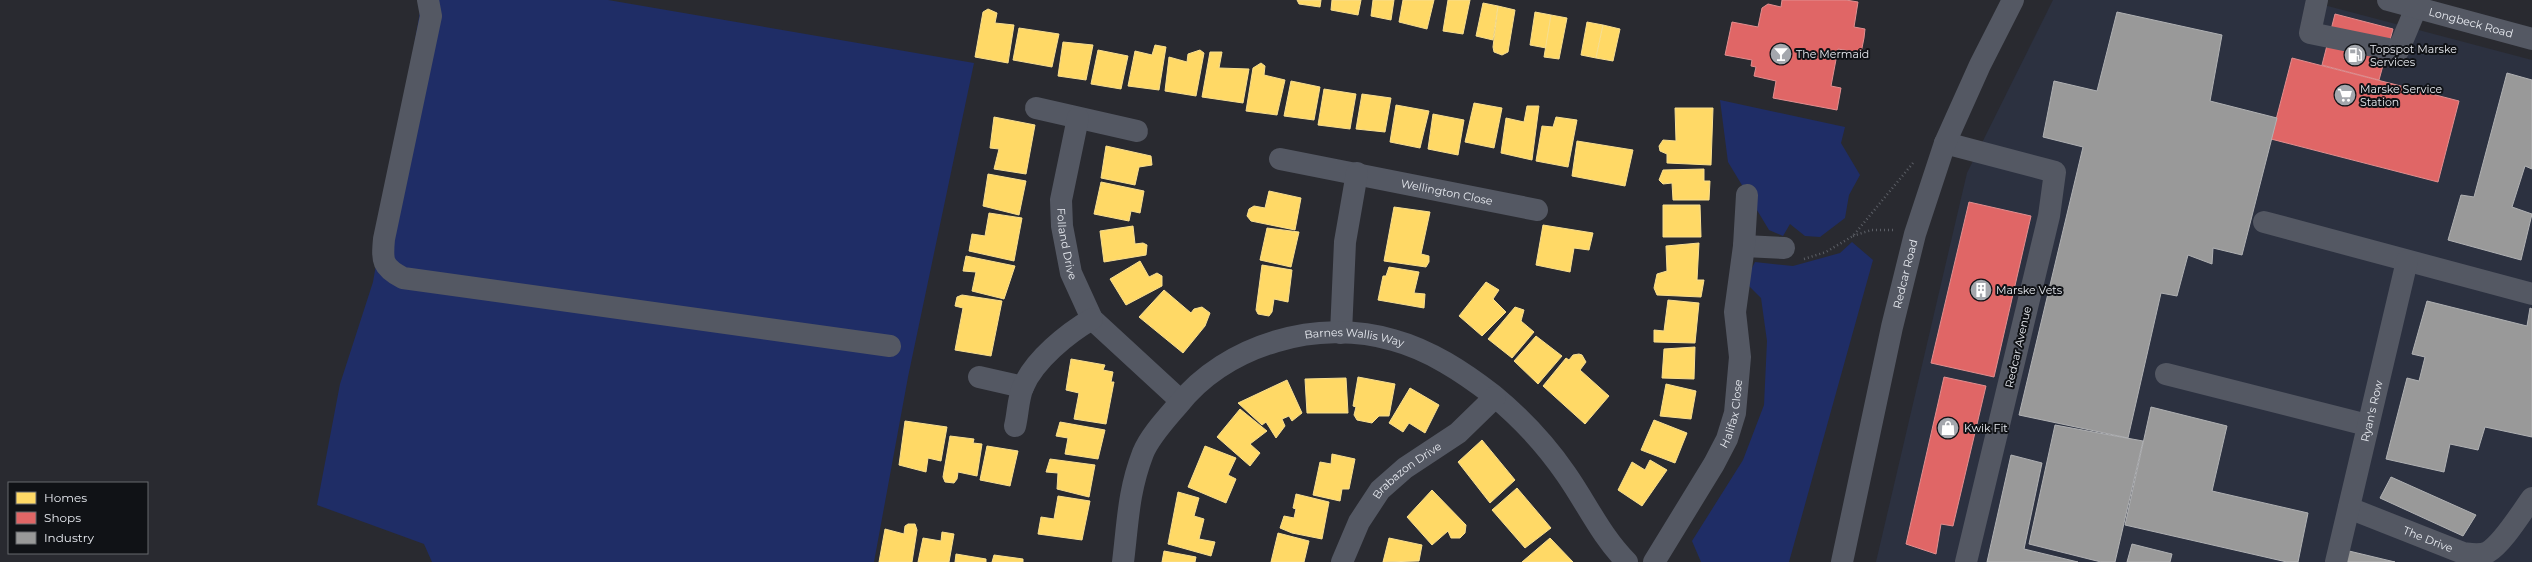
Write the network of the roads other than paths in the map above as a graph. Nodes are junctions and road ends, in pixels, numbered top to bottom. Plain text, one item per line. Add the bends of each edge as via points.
1 (428, 0) edge
2 (2013, 0) edge
3 (2317, 0) edge
4 (2388, 0) edge
5 (2416, 8) junction
6 (2532, 39) edge
7 (1036, 108) dead end
8 (1078, 118) junction
9 (1137, 131) dead end
10 (1945, 143) junction
11 (1280, 159) dead end
12 (1357, 173) junction
13 (1747, 195) dead end
14 (1537, 210) dead end
15 (2264, 222) dead end
16 (1744, 246) junction
17 (1784, 248) road end
18 (2408, 261) junction
19 (2532, 294) edge
20 (1092, 319) junction
21 (1341, 333) junction
22 (890, 346) dead end
23 (2166, 374) dead end
24 (979, 378) dead end
25 (1023, 387) junction
26 (1495, 397) junction
27 (1180, 401) junction
28 (2367, 425) junction
29 (1015, 426) dead end
30 (2532, 498) edge
31 (2349, 508) junction
32 (1123, 562) edge
33 (1342, 562) edge
34 (1627, 562) edge
35 (1654, 562) edge
36 (1842, 562) edge
37 (1966, 562) edge
38 (2336, 562) edge

1 - 22 street via 431,16 384,239 382,258 389,271 403,278
2 - 10 street, Redcar Road
3 - 5 street via 2310,33 2398,51
4 - 5 street, Longbeck Road
5 - 6 street, Longbeck Road
7 - 8 street
8 - 9 street
8 - 20 street, Folland Drive via 1061,200 1062,226 1071,273
10 - 36 street, Redcar Road via 1915,234 1882,373
10 - 37 street, Redcar Avenue via 2055,172 2052,202
11 - 12 street, Wellington Close
12 - 14 street, Wellington Close
12 - 21 street via 1345,242
13 - 16 street, Halifax Close
15 - 18 street
16 - 17 street
16 - 35 street, Halifax Close via 1735,312 1740,357 1735,413 1727,438 1714,464
18 - 19 street
18 - 28 street, Ryan's Row
20 - 25 street via 1056,344
20 - 27 street, Folland Drive
21 - 26 street, Barnes Wallis Way via 1393,340 1415,348 1439,358
21 - 27 street, Barnes Wallis Way via 1282,340 1253,348 1224,364 1195,385
23 - 28 street
24 - 25 street
25 - 29 street
26 - 33 street, Brabazon Drive via 1458,433 1405,468 1380,490 1359,522
26 - 34 street, Barnes Wallis Way via 1544,443 1600,531
27 - 32 street, Barnes Wallis Way via 1144,451 1132,486 1126,518
28 - 31 street, Ryan's Row
30 - 31 street, The Drive via 2497,544 2487,552 2477,555 2463,553
31 - 38 street, Ryan's Row

